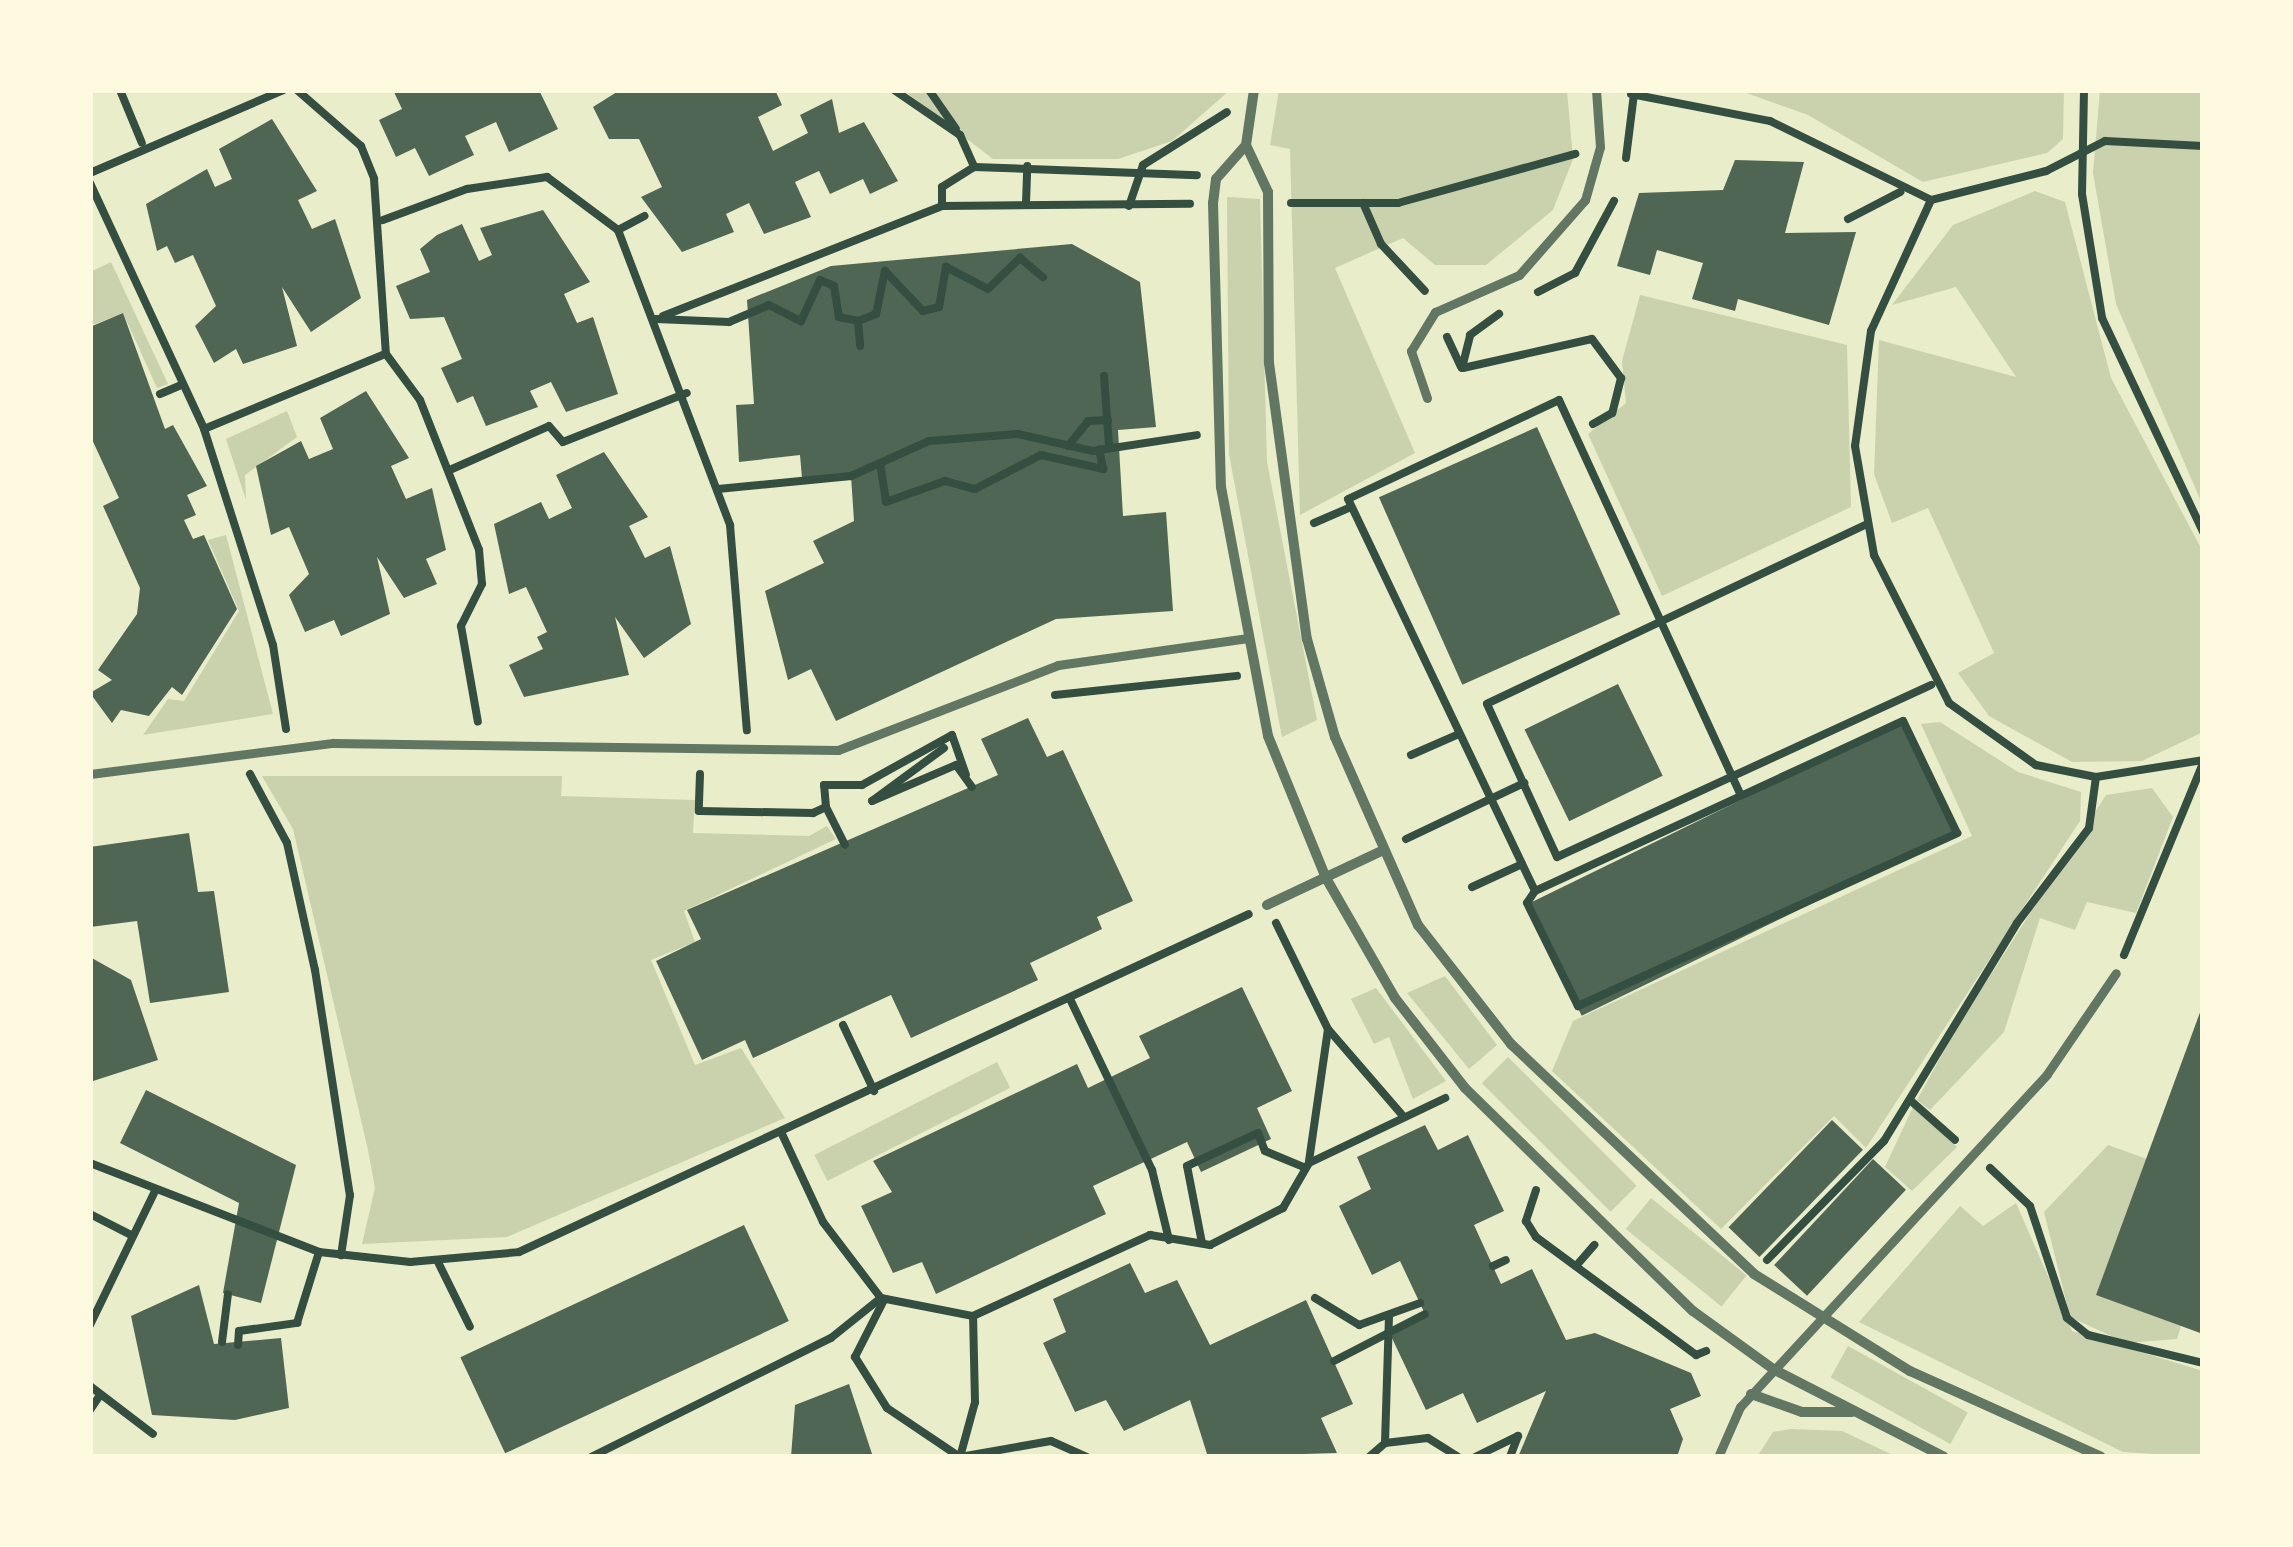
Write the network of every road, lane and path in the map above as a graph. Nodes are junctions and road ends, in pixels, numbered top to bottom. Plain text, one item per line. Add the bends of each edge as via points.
1 (120, 90) edge
2 (284, 90) edge
3 (298, 90) edge
4 (894, 90) edge
5 (929, 90) edge
6 (1596, 90) edge
7 (1613, 90) edge
8 (2084, 90) edge
9 (1253, 96) edge
10 (961, 135) junction
11 (142, 143) junction
12 (1246, 145) junction
13 (2203, 146) edge
14 (1600, 147) junction
15 (2080, 150) junction
16 (1143, 165) junction
17 (1027, 166) junction
18 (974, 167) junction
19 (90, 173) edge
20 (1216, 179) junction
21 (90, 183) edge
22 (1901, 191) junction
23 (1931, 200) junction
24 (1026, 203) junction
25 (1213, 203) junction
26 (1268, 203) junction
27 (1363, 203) junction
28 (942, 206) junction
29 (1129, 206) junction
30 (644, 216) dead end
31 (383, 220) junction
32 (1848, 220) dead end
33 (618, 230) junction
34 (1381, 244) dead end
35 (1043, 278) dead end
36 (656, 319) junction
37 (858, 321) junction
38 (860, 346) dead end
39 (386, 354) junction
40 (1462, 368) dead end
41 (1104, 376) dead end
42 (183, 384) junction
43 (687, 393) junction
44 (160, 394) dead end
45 (1426, 398) dead end
46 (1108, 420) junction
47 (1593, 424) dead end
48 (204, 429) junction
49 (1191, 435) dead end
50 (1068, 446) junction
51 (1104, 447) junction
52 (880, 462) junction
53 (452, 469) junction
54 (718, 488) junction
55 (1865, 525) junction
56 (2203, 532) edge
57 (1247, 638) junction
58 (1255, 675) junction
59 (1931, 685) junction
60 (1038, 697) dead end
61 (974, 725) dead end
62 (1460, 734) junction
63 (952, 735) junction
64 (482, 744) junction
65 (289, 748) junction
66 (944, 748) junction
67 (748, 753) junction
68 (1411, 755) dead end
69 (240, 756) junction
70 (2202, 764) edge
71 (700, 774) dead end
72 (90, 775) edge
73 (966, 776) junction
74 (2096, 778) junction
75 (1524, 783) junction
76 (972, 787) dead end
77 (1741, 795) junction
78 (826, 807) junction
79 (845, 845) dead end
80 (1381, 851) junction
81 (1522, 864) junction
82 (1326, 878) junction
83 (1472, 887) dead end
84 (1535, 891) junction
85 (1267, 905) junction
86 (2116, 973) joint
87 (1070, 999) junction
88 (843, 1025) dead end
89 (1328, 1029) junction
90 (1465, 1088) junction
91 (874, 1091) junction
92 (1910, 1100) junction
93 (1404, 1117) junction
94 (782, 1134) junction
95 (1972, 1150) junction
96 (90, 1163) edge
97 (1307, 1165) junction
98 (154, 1193) junction
99 (90, 1214) edge
100 (1526, 1221) dead end
101 (134, 1236) junction
102 (1169, 1240) junction
103 (1202, 1243) junction
104 (1779, 1246) dead end
105 (319, 1252) junction
106 (341, 1255) junction
107 (1506, 1260) dead end
108 (438, 1262) junction
109 (1493, 1266) dead end
110 (228, 1294) dead end
111 (1316, 1298) dead end
112 (883, 1299) junction
113 (1420, 1303) dead end
114 (1425, 1314) dead end
115 (1389, 1315) junction
116 (973, 1316) junction
117 (1815, 1317) junction
118 (90, 1324) edge
119 (470, 1327) dead end
120 (222, 1342) dead end
121 (238, 1345) dead end
122 (1696, 1355) dead end
123 (1334, 1361) dead end
124 (2203, 1364) edge
125 (1773, 1369) junction
126 (90, 1386) edge
127 (100, 1394) junction
128 (1751, 1394) junction
129 (90, 1410) edge
130 (1856, 1412) junction
131 (152, 1434) dead end
132 (1385, 1443) junction
133 (1481, 1456) edge
134 (591, 1457) edge
135 (960, 1457) edge
136 (1087, 1457) edge
137 (1369, 1457) edge
138 (1459, 1457) edge
139 (1510, 1457) edge
140 (1718, 1457) edge
141 (1944, 1457) edge
142 (2101, 1457) edge

1 - 11 path
2 - 11 path
3 - 31 path via 361,146
4 - 10 path
5 - 10 path
6 - 14 lane
7 - 22 path via 1770,121
8 - 15 path
9 - 12 street
9 - 16 path
10 - 18 path
11 - 19 path
12 - 20 street
12 - 26 street
13 - 15 path via 2120,139
14 - 27 path
14 - 45 lane via 1559,242 1520,275 1436,312 1411,351
15 - 23 path via 2046,171
15 - 56 path via 2102,318
16 - 17 path
16 - 20 path
16 - 29 path
17 - 18 path
17 - 24 path
18 - 28 path via 942,187
20 - 25 street
21 - 42 path
22 - 23 path
22 - 32 path
23 - 55 path via 1871,331 1858,393
24 - 28 path
24 - 29 path
25 - 29 path
25 - 57 street via 1219,469
26 - 27 path
26 - 80 street via 1269,363 1307,640
27 - 34 path
28 - 36 path
30 - 33 path
31 - 33 path via 466,189 547,177
31 - 39 path
33 - 36 path
35 - 37 path via 1020,258 988,289 946,267 939,307 923,311 884,272 876,314
36 - 37 path via 729,322 769,305 801,321 820,280 834,286 839,317
36 - 43 path
37 - 38 path
39 - 48 path
39 - 53 path
40 - 47 path via 1592,339 1621,378 1612,412
41 - 46 path
42 - 44 path
42 - 48 path
43 - 53 path via 562,442 549,426
43 - 54 path
46 - 50 path via 1088,421
46 - 51 path
48 - 65 path via 273,645
49 - 51 path
50 - 51 path
50 - 52 path via 1018,434 929,441
51 - 52 path via 1103,470 1041,454 975,489 945,481 886,502
52 - 54 path
53 - 64 path via 479,550 482,584 461,626
54 - 67 path via 736,562
55 - 59 path
55 - 75 path via 1487,704
57 - 58 street
57 - 67 lane via 1058,664 879,741
58 - 60 path
58 - 82 street via 1281,778
59 - 74 path via 1998,746
59 - 75 path via 1556,857
61 - 63 path
62 - 68 path
62 - 77 path via 1348,500 1559,400
62 - 81 path
63 - 66 path
63 - 73 path
64 - 65 lane
64 - 67 lane
65 - 69 lane
66 - 73 path via 872,801 956,765
66 - 78 path via 862,785 824,785
69 - 72 lane
69 - 106 path via 286,843 315,970 350,1195
70 - 74 path
70 - 86 path
71 - 78 path via 699,812
73 - 76 path
74 - 92 path via 2089,828
75 - 80 path
77 - 84 path
77 - 84 path via 1903,721 1957,833 1578,1006 1527,903
78 - 79 path
80 - 82 street
80 - 117 street via 1418,926 1510,1044 1754,1274
81 - 83 path
81 - 84 path
82 - 85 street
82 - 90 street via 1395,998
85 - 87 path
85 - 89 path
86 - 95 lane via 2047,1074
87 - 91 path
87 - 102 path via 1152,1170
88 - 91 path
89 - 93 path
89 - 97 path
90 - 93 path
90 - 125 street via 1693,1311
91 - 94 path
92 - 95 path
92 - 104 path
93 - 97 path
94 - 108 path via 577,1232
94 - 112 path via 823,1222
95 - 117 lane
95 - 124 path via 2030,1206 2067,1318 2088,1335
96 - 98 path
97 - 103 path via 1283,1208
97 - 103 path via 1265,1150 1258,1133 1187,1166
98 - 101 path
98 - 105 path
99 - 101 path
100 - 122 path
101 - 118 path
102 - 103 path
102 - 116 path via 1150,1235
105 - 106 path
105 - 121 path via 297,1322 239,1331
106 - 108 path
107 - 109 path
108 - 119 path
110 - 120 path
111 - 115 path via 1360,1325
112 - 116 path
112 - 116 path via 855,1358 887,1408 960,1457 975,1402
112 - 134 path via 831,1339
113 - 115 path
114 - 123 path
115 - 132 path
117 - 125 lane
117 - 142 street
125 - 128 lane
125 - 130 street
126 - 127 path
127 - 129 path
127 - 131 path
128 - 130 street via 1802,1412
128 - 140 lane
130 - 141 street
132 - 137 path
132 - 138 path via 1428,1438
133 - 139 path via 1518,1436
135 - 136 path via 1052,1442

